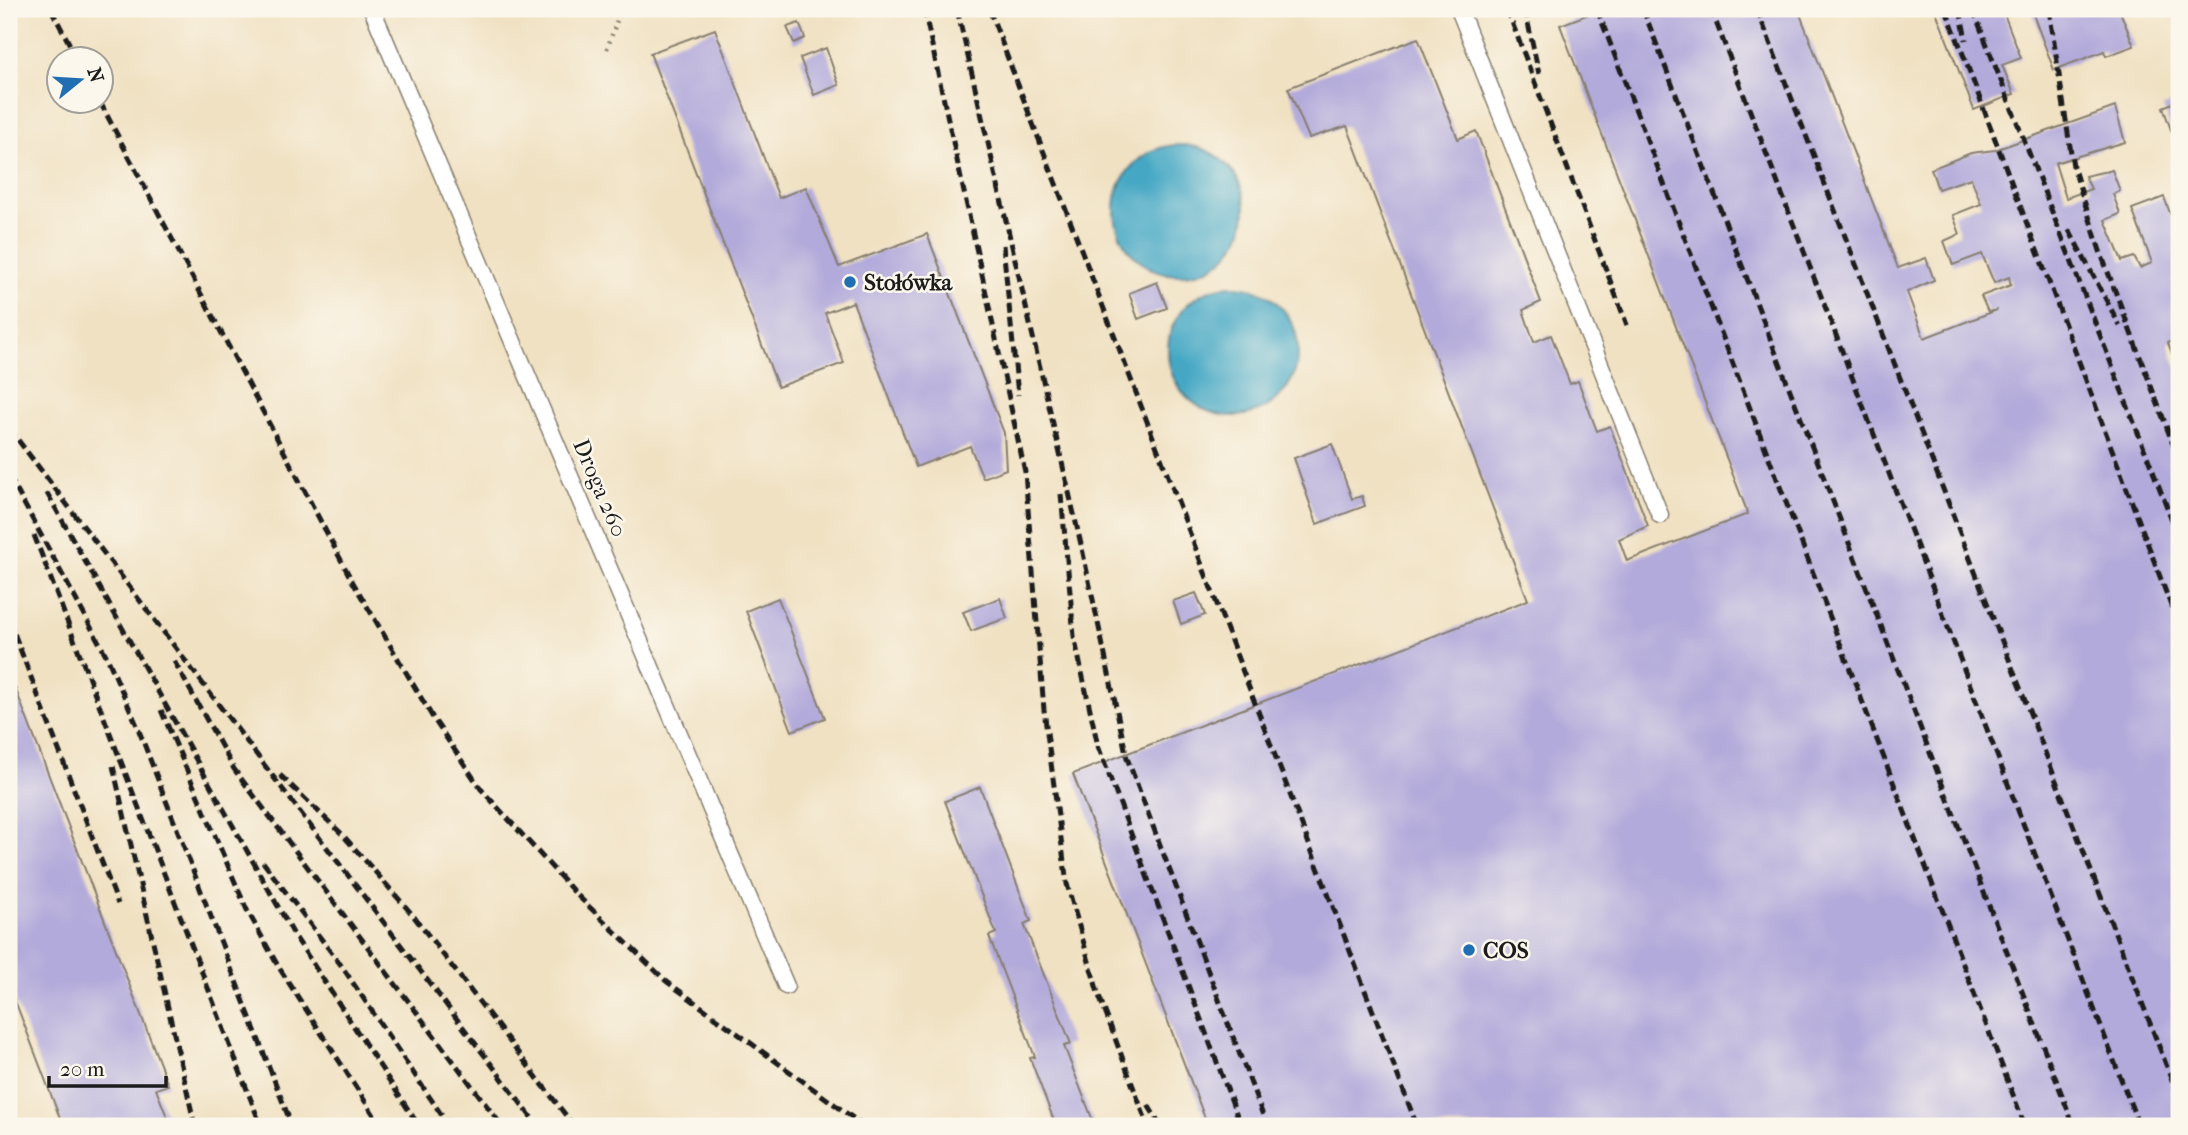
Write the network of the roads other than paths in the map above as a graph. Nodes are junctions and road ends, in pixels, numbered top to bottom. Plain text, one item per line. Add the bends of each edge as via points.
1 (372, 9) edge
2 (1459, 9) edge
3 (1660, 514) dead end
4 (786, 986) dead end

1 - 4 lane, Droga 260
2 - 3 lane

